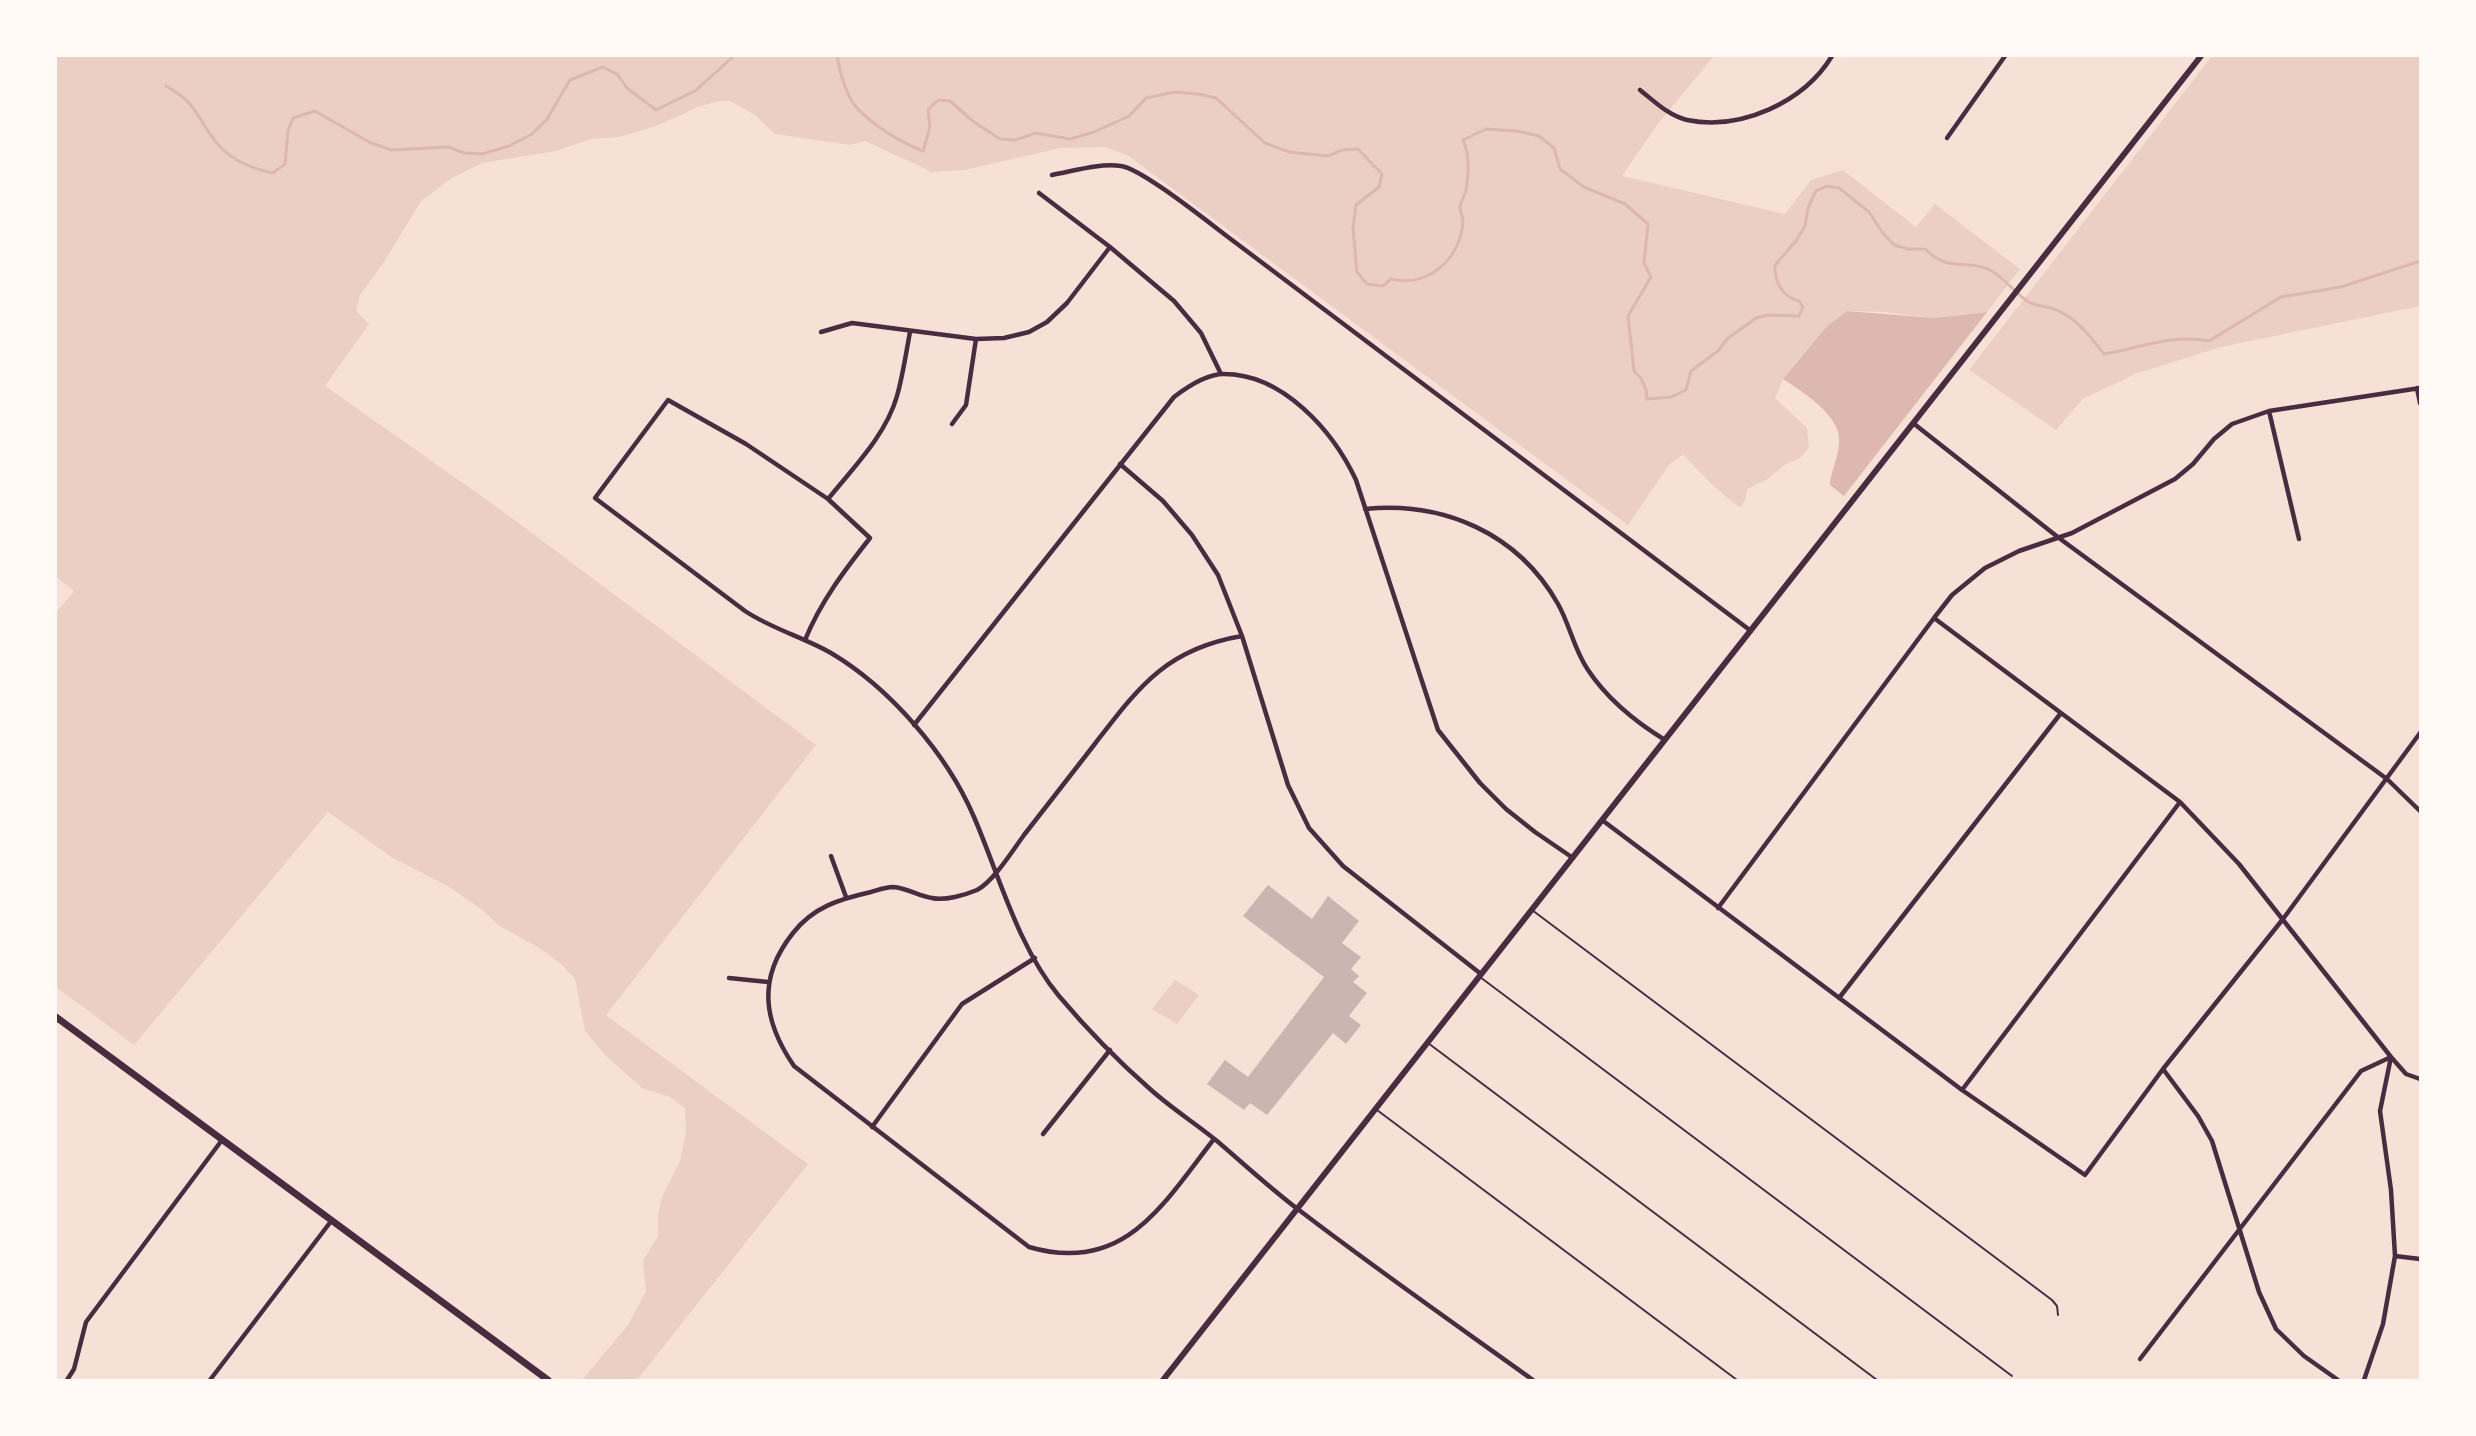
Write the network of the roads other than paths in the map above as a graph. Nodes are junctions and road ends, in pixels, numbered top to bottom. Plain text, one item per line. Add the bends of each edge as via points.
1 (1832, 56) edge
2 (2005, 56) edge
3 (2201, 56) edge
4 (1640, 90) dead end
5 (1947, 138) dead end
6 (1052, 175) dead end
7 (1039, 193) dead end
8 (1110, 247) junction
9 (821, 332) dead end
10 (910, 332) junction
11 (976, 339) junction
12 (1221, 374) junction
13 (2419, 388) edge
14 (2421, 403) edge
15 (2269, 411) junction
16 (1913, 423) junction
17 (952, 424) dead end
18 (1120, 464) junction
19 (828, 499) junction
20 (1365, 509) junction
21 (2059, 538) junction
22 (2299, 539) dead end
23 (1934, 618) junction
24 (1752, 631) junction
25 (1242, 636) junction
26 (805, 640) junction
27 (2061, 713) junction
28 (914, 725) junction
29 (2421, 733) edge
30 (1665, 740) junction
31 (2387, 779) junction
32 (2180, 802) junction
33 (2421, 811) edge
34 (1602, 820) junction
35 (831, 856) dead end
36 (1573, 858) junction
37 (994, 873) junction
38 (846, 897) junction
39 (1718, 908) junction
40 (1532, 910) junction
41 (2283, 919) junction
42 (1035, 958) junction
43 (1480, 976) junction
44 (729, 978) dead end
45 (768, 982) junction
46 (1839, 998) junction
47 (56, 1017) edge
48 (1428, 1043) junction
49 (1110, 1050) junction
50 (2391, 1057) junction
51 (2163, 1069) junction
52 (2421, 1079) edge
53 (1962, 1090) junction
54 (1376, 1109) junction
55 (872, 1126) junction
56 (1043, 1134) dead end
57 (1214, 1139) junction
58 (222, 1140) junction
59 (1298, 1209) junction
60 (332, 1220) junction
61 (2241, 1230) junction
62 (2396, 1256) junction
63 (2421, 1259) edge
64 (2058, 1315) dead end
65 (2140, 1359) dead end
66 (2012, 1376) dead end
67 (67, 1380) edge
68 (210, 1380) edge
69 (548, 1380) edge
70 (1163, 1380) edge
71 (1533, 1380) edge
72 (1737, 1380) edge
73 (1876, 1380) edge
74 (2338, 1380) edge
75 (2364, 1380) edge

1 - 4 street via 1788,100 1728,121 1685,120
2 - 5 street
3 - 16 street
6 - 24 street via 1123,166 1149,180
7 - 8 street
8 - 11 street via 1067,303 1047,322 1005,338
8 - 12 street via 1187,315 1201,333
9 - 10 street via 852,323
10 - 11 street
10 - 19 street via 897,397 888,416 868,450
11 - 17 street via 966,405
12 - 18 street via 1191,384 1174,397
12 - 20 street via 1262,383 1315,419 1345,458
13 - 14 street
13 - 15 street
15 - 21 street via 2232,424 2175,479
15 - 22 street
16 - 21 street
16 - 24 street
18 - 25 street via 1163,501 1192,535 1218,575
18 - 28 street
19 - 26 street via 870,538 833,585
19 - 26 street via 746,444 668,400 595,498 745,612
20 - 30 street via 1407,507 1452,516 1496,537 1545,584 1566,621 1575,649 1603,691 1637,722
20 - 36 street via 1438,730 1479,783 1535,832
21 - 23 street via 1985,568 1952,595
21 - 31 street
23 - 27 street
23 - 39 street
24 - 30 street
25 - 37 street via 1188,652 1136,690
25 - 43 street via 1288,786 1310,828 1343,866
26 - 28 street via 870,680
27 - 32 street
27 - 46 street
28 - 37 street via 969,807
29 - 31 street
30 - 34 street
31 - 33 street
31 - 41 street
32 - 41 street via 2239,864
32 - 53 street
34 - 36 street
34 - 39 street
35 - 38 street
36 - 40 street
37 - 38 street via 978,890 947,898 934,899 891,887
37 - 42 street
38 - 45 street via 816,910 793,932 774,963
39 - 46 street
40 - 43 street
40 - 64 lane via 2052,1300
41 - 50 street
41 - 51 street
42 - 49 street via 1058,994
42 - 55 street via 962,1004
43 - 48 street
43 - 66 lane
44 - 45 street
45 - 55 street via 773,1029 794,1066
46 - 53 street
47 - 58 main road
48 - 54 street
48 - 73 lane
49 - 56 street
49 - 57 street via 1149,1089
50 - 52 street via 2406,1074
50 - 61 street via 2361,1071
50 - 62 street via 2380,1111
51 - 53 street via 2085,1175
51 - 61 street via 2212,1141
54 - 59 street
54 - 72 lane
55 - 57 street via 1029,1247 1061,1254 1093,1250 1135,1232 1158,1211
57 - 59 street
58 - 60 main road
58 - 67 street via 86,1322 74,1369
59 - 70 street
59 - 71 street
60 - 68 street
60 - 69 main road
61 - 65 street
61 - 74 street via 2262,1301 2276,1329 2304,1356
62 - 63 street
62 - 75 street via 2383,1324

